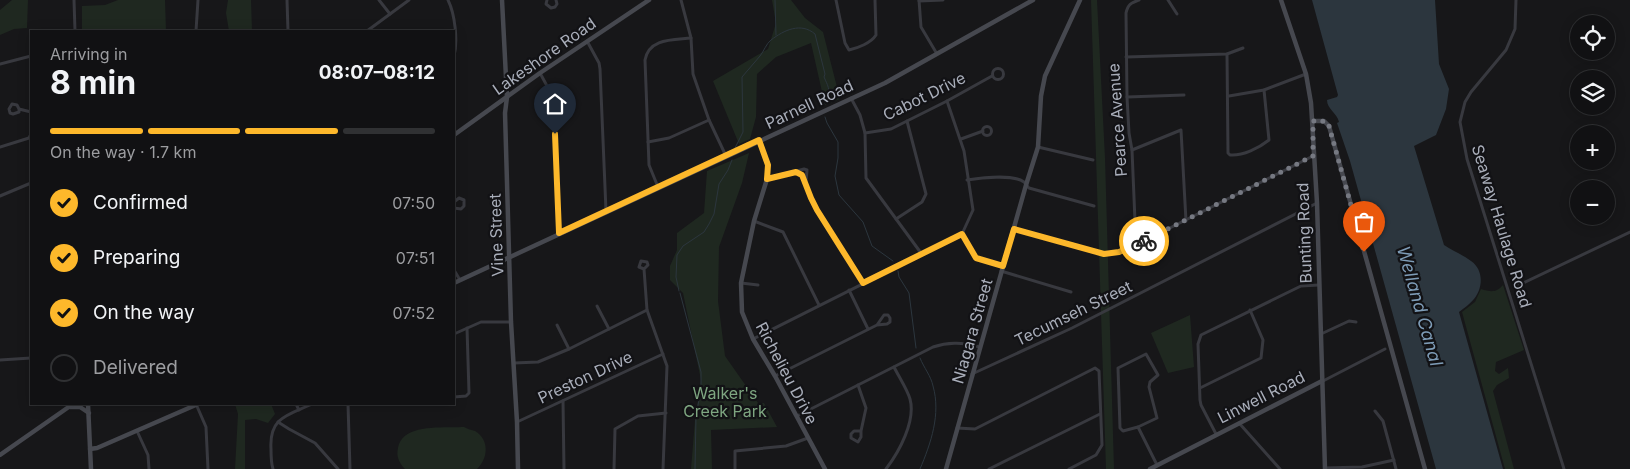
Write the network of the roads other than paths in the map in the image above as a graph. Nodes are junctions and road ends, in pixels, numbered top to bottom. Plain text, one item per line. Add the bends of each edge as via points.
1 (74, 0) edge
2 (198, 0) edge
3 (287, 0) edge
4 (378, 0) edge
5 (409, 0) edge
6 (448, 0) edge
7 (502, 0) edge
8 (547, 0) edge
9 (556, 0) edge
10 (649, 0) edge
11 (682, 0) edge
12 (836, 0) edge
13 (875, 0) edge
14 (919, 0) edge
15 (943, 0) edge
16 (1033, 0) edge
17 (1080, 0) edge
18 (1139, 0) edge
19 (1168, 0) edge
20 (1281, 0) edge
21 (1516, 0) edge
22 (390, 14) junction
23 (1177, 14) dead end
24 (76, 30) edge
25 (196, 30) edge
26 (288, 30) edge
27 (368, 30) edge
28 (454, 30) edge
29 (691, 38) junction
30 (587, 41) junction
31 (1244, 48) dead end
32 (1227, 54) junction
33 (937, 55) junction
34 (30, 56) edge
35 (1126, 57) junction
36 (0, 64) edge
37 (540, 73) junction
38 (1306, 74) junction
39 (992, 76) dead end
40 (506, 84) junction
41 (520, 88) junction
42 (1264, 90) junction
43 (1184, 95) dead end
44 (1228, 96) junction
45 (507, 97) junction
46 (1127, 97) junction
47 (851, 98) junction
48 (946, 101) junction
49 (492, 108) junction
50 (19, 109) dead end
51 (30, 112) edge
52 (505, 113) junction
53 (709, 120) junction
54 (907, 121) junction
55 (1313, 121) junction
56 (983, 131) dead end
57 (455, 134) edge
58 (865, 134) junction
59 (30, 136) edge
60 (759, 140) junction
61 (961, 140) junction
62 (648, 142) junction
63 (0, 147) edge
64 (1038, 148) junction
65 (1132, 150) junction
66 (726, 156) junction
67 (1313, 156) junction
68 (1093, 160) dead end
69 (796, 172) junction
70 (767, 179) junction
71 (967, 180) junction
72 (30, 183) edge
73 (806, 183) junction
74 (1026, 185) junction
75 (658, 187) junction
76 (0, 196) edge
77 (455, 201) edge
78 (1317, 203) junction
79 (1094, 206) dead end
80 (455, 208) edge
81 (606, 211) junction
82 (896, 219) junction
83 (1186, 221) junction
84 (754, 222) junction
85 (1014, 229) junction
86 (1630, 232) edge
87 (559, 233) junction
88 (962, 234) junction
89 (1136, 245) junction
90 (921, 253) junction
91 (510, 256) junction
92 (644, 269) dead end
93 (1002, 269) junction
94 (455, 272) edge
95 (460, 280) junction
96 (455, 282) edge
97 (741, 283) junction
98 (863, 283) junction
99 (758, 284) dead end
100 (1319, 285) junction
101 (1517, 286) dead end
102 (849, 290) junction
103 (1071, 292) dead end
104 (819, 305) junction
105 (597, 306) dead end
106 (647, 310) junction
107 (1250, 310) junction
108 (511, 322) junction
109 (1356, 322) dead end
110 (558, 325) dead end
111 (877, 325) dead end
112 (467, 328) junction
113 (609, 329) junction
114 (868, 329) junction
115 (455, 334) edge
116 (1320, 335) junction
117 (753, 339) junction
118 (980, 347) junction
119 (568, 349) junction
120 (1385, 349) dead end
121 (663, 354) junction
122 (30, 358) edge
123 (0, 360) edge
124 (513, 364) junction
125 (894, 367) junction
126 (972, 374) junction
127 (775, 376) junction
128 (1322, 381) junction
129 (858, 385) junction
130 (1200, 388) junction
131 (455, 397) edge
132 (562, 401) junction
133 (72, 405) edge
134 (88, 405) edge
135 (195, 405) edge
136 (197, 405) edge
137 (296, 405) edge
138 (310, 405) edge
139 (348, 405) edge
140 (299, 410) junction
141 (1376, 411) dead end
142 (88, 413) junction
143 (666, 413) junction
144 (1100, 414) junction
145 (797, 416) junction
146 (278, 422) junction
147 (517, 422) junction
148 (1239, 422) junction
149 (1138, 427) junction
150 (957, 428) junction
151 (137, 430) junction
152 (860, 431) dead end
153 (1216, 434) junction
154 (808, 438) junction
155 (90, 449) junction
156 (0, 455) edge
157 (1394, 460) junction
158 (1158, 465) junction
159 (91, 469) edge
160 (149, 469) edge
161 (208, 469) edge
162 (273, 469) edge
163 (338, 469) edge
164 (350, 469) edge
165 (518, 469) edge
166 (564, 469) edge
167 (614, 469) edge
168 (663, 469) edge
169 (735, 469) edge
170 (825, 469) edge
171 (886, 469) edge
172 (946, 469) edge
173 (989, 469) edge
174 (1069, 469) edge
175 (1150, 469) edge
176 (1280, 469) edge
177 (1325, 469) edge
178 (1396, 469) edge
179 (1425, 469) edge
180 (1564, 469) edge

1 - 24 street
2 - 25 street
3 - 26 street
4 - 22 street
5 - 22 street
6 - 28 street via 453,9
7 - 40 main road, Vine Street
8 - 9 street via 546,4 551,8 555,7
10 - 30 main road, Lakeshore Road
11 - 29 street
12 - 13 street via 849,50 874,39
14 - 15 street
14 - 33 street via 921,26
16 - 33 main road, Parnell Road
17 - 64 main road, Niagara Street via 1045,76
18 - 35 street, Pearce Avenue via 1127,6
19 - 23 street
20 - 38 main road, Bunting Road
21 - 180 street, Seaway Haulage Road via 1515,29 1506,50 1470,92 1460,122 1467,159
22 - 27 street
29 - 53 street via 693,74
29 - 62 street via 662,41 646,53
30 - 37 main road, Lakeshore Road
30 - 81 street via 600,69
31 - 32 street
32 - 35 street
32 - 44 street
33 - 47 main road, Parnell Road
34 - 36 street
35 - 46 street, Pearce Avenue
37 - 41 main road, Lakeshore Road
37 - 87 street via 553,97
38 - 42 street
38 - 55 main road, Bunting Road
39 - 48 street, Cabot Drive
40 - 41 main road via 513,90
40 - 45 main road, Vine Street
41 - 45 main road, Lakeshore Road
42 - 44 street
42 - 44 street via 1269,140 1235,155 1228,152
43 - 46 street
45 - 49 main road, Lakeshore Road
45 - 52 main road, Vine Street
46 - 65 street, Pearce Avenue
47 - 58 street
47 - 60 main road, Parnell Road
48 - 54 street, Cabot Drive
48 - 61 street
49 - 52 main road
49 - 57 main road, Lakeshore Road
50 - 51 street
52 - 91 main road, Vine Street
53 - 62 street via 669,138
53 - 66 street
54 - 58 street, Cabot Drive
54 - 82 street via 926,194 922,202
55 - 67 main road, Bunting Road
55 - 179 main road via 1324,121 1329,126
56 - 61 street
58 - 82 street via 866,178
59 - 63 street
60 - 66 main road, Parnell Road
60 - 70 main road, Richelieu Drive via 768,165
61 - 71 street
62 - 75 street via 649,165
64 - 68 street
64 - 74 main road, Niagara Street
65 - 83 street via 1181,130
65 - 89 street, Pearce Avenue
66 - 75 main road, Parnell Road
67 - 78 main road, Bunting Road
67 - 83 street
69 - 70 street
69 - 73 street
69 - 73 street via 807,170
70 - 84 main road, Richelieu Drive
71 - 74 street via 1010,178
71 - 88 street via 973,210
72 - 76 street
73 - 98 street via 817,210
74 - 79 street
74 - 85 main road, Niagara Street
75 - 81 main road, Parnell Road
77 - 80 street via 460,198 464,200 464,206
78 - 100 main road, Bunting Road
78 - 126 street, Tecumseh Street via 1072,328
81 - 87 main road, Parnell Road
82 - 90 street
83 - 89 street
84 - 97 main road, Richelieu Drive
84 - 104 street via 783,232
85 - 89 street via 1104,254
85 - 93 main road, Niagara Street
86 - 101 street
87 - 91 main road, Parnell Road
88 - 90 street
88 - 93 street via 976,258
90 - 98 street
91 - 95 main road, Parnell Road
91 - 108 main road, Vine Street
92 - 106 street
93 - 103 street
93 - 118 main road, Niagara Street
94 - 95 street
95 - 96 main road, Parnell Road
97 - 99 street
97 - 117 main road, Richelieu Drive via 742,312
98 - 102 street
100 - 107 street via 1300,286
100 - 116 main road, Bunting Road
102 - 104 street
102 - 114 street
104 - 117 street
105 - 113 street
106 - 113 street
106 - 121 street
107 - 130 street via 1199,338
107 - 130 street via 1262,335 1262,358
108 - 112 street via 481,322
108 - 124 main road, Vine Street
109 - 116 street via 1348,321
110 - 119 street
111 - 114 street
112 - 115 street
112 - 131 street via 469,393
113 - 119 street
114 - 127 street
116 - 128 main road, Bunting Road
117 - 127 main road, Richelieu Drive
118 - 125 street via 944,343
118 - 126 main road, Niagara Street
119 - 124 street via 538,362
120 - 128 street, Linwell Road
121 - 132 street, Preston Drive
121 - 143 street via 668,371
122 - 123 street
124 - 147 main road, Vine Street
125 - 129 street
125 - 171 street via 910,399 909,420 902,446
126 - 150 main road, Niagara Street
127 - 145 main road, Richelieu Drive
128 - 148 main road, Linwell Road
128 - 177 main road, Bunting Road
129 - 145 street
129 - 152 street via 866,408
130 - 153 street via 1201,405
132 - 147 street, Preston Drive
132 - 166 street
133 - 142 main road
133 - 156 main road
134 - 142 main road
135 - 151 main road
136 - 161 street via 206,427
137 - 140 street
138 - 140 street
139 - 164 street
140 - 146 street
141 - 157 street via 1383,421
142 - 155 main road
143 - 167 street via 638,416 615,429
143 - 168 street
144 - 150 street via 1099,371 1093,368 975,428
144 - 173 street
144 - 174 street via 1102,445 1096,455
145 - 154 main road, Richelieu Drive
146 - 162 street via 271,434
146 - 163 street via 315,443
147 - 165 main road, Vine Street
148 - 153 main road, Linwell Road
148 - 176 street
149 - 149 street via 1158,418 1149,387 1158,375 1146,354 1118,368 1120,428 1123,431
149 - 158 street
150 - 172 main road, Niagara Street
151 - 155 main road
151 - 160 street via 148,455
153 - 158 main road, Linwell Road
154 - 169 street via 786,446 735,451
154 - 170 main road, Richelieu Drive
155 - 159 main road
157 - 177 street via 1362,467
157 - 178 street
158 - 175 main road, Linwell Road

